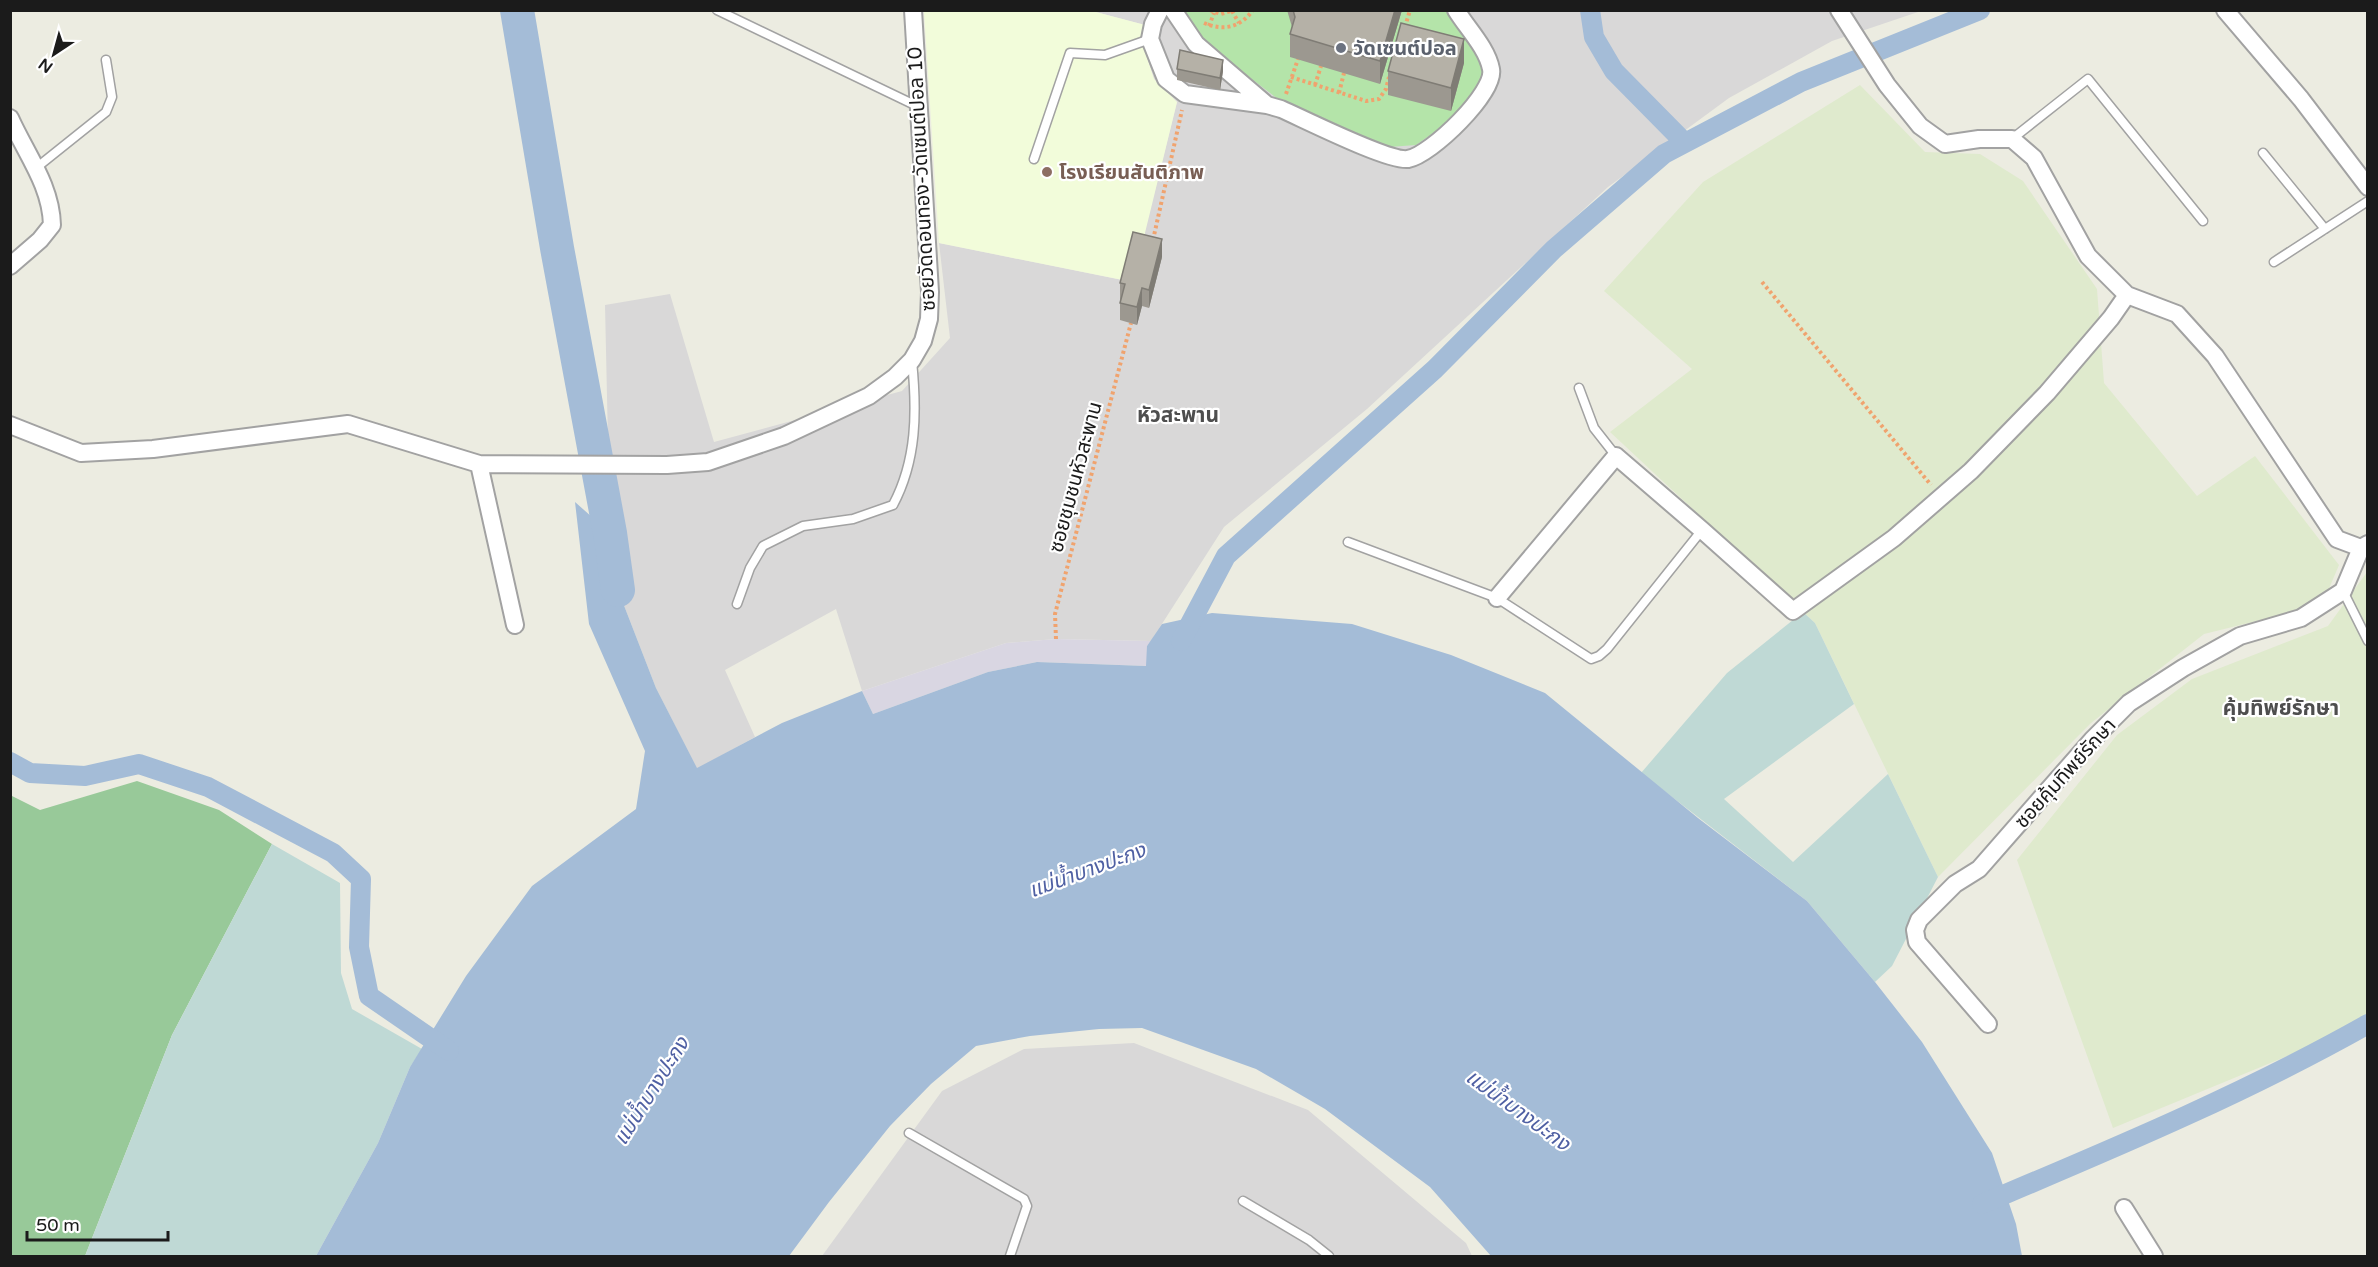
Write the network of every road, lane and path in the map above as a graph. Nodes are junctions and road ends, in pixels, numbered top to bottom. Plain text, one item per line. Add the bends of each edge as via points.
1 (717, 10) edge
2 (913, 10) edge
3 (1160, 10) edge
4 (1173, 10) edge
5 (1210, 10) edge
6 (1253, 10) edge
7 (1410, 10) edge
8 (1456, 10) edge
9 (1839, 10) edge
10 (2224, 10) edge
11 (1233, 11) edge
12 (1198, 19) dead end
13 (1239, 24) junction
14 (1403, 33) edge
15 (1149, 39) junction
16 (1298, 59) dead end
17 (106, 60) dead end
18 (1321, 66) dead end
19 (1392, 66) edge
20 (1344, 73) dead end
21 (1291, 77) junction
22 (1315, 85) junction
23 (1339, 93) junction
24 (1185, 94) junction
25 (919, 107) junction
26 (1274, 107) junction
27 (10, 118) edge
28 (2012, 139) junction
29 (2263, 153) dead end
30 (1034, 159) dead end
31 (36, 168) junction
32 (2367, 187) edge
33 (2367, 201) edge
34 (2203, 221) dead end
35 (2325, 229) junction
36 (1151, 247) edge
37 (2274, 262) dead end
38 (10, 266) edge
39 (1762, 282) dead end
40 (2127, 296) junction
41 (1131, 323) dead end
42 (912, 360) junction
43 (1579, 388) dead end
44 (10, 425) edge
45 (1616, 456) junction
46 (479, 464) junction
47 (1941, 497) junction
48 (1702, 530) junction
49 (1348, 542) dead end
50 (2364, 546) edge
51 (2343, 591) junction
52 (1497, 598) junction
53 (737, 603) dead end
54 (515, 625) dead end
55 (1056, 639) dead end
56 (2367, 641) edge
57 (1988, 1024) dead end
58 (909, 1132) dead end
59 (1244, 1201) dead end
60 (2124, 1208) dead end
61 (1010, 1257) edge
62 (1329, 1257) edge
63 (2154, 1257) edge

1 - 25 lane
2 - 25 street, ซอยวัดดอนทอง-วัดเซนต์ปอล 10
3 - 15 street
4 - 26 street via 1196,44
5 - 11 path via 1221,14
6 - 13 path
7 - 14 path
8 - 26 street via 1485,54 1492,78 1456,125 1429,150 1407,159 1384,155
9 - 28 street via 1887,84 1920,126 1945,144
10 - 32 street via 2301,99
11 - 13 path
12 - 13 path via 1214,27
15 - 24 street via 1166,79
15 - 30 lane via 1105,55 1070,53
16 - 21 path
17 - 31 lane via 112,96 106,112
18 - 22 path
19 - 23 path via 1379,99 1366,101
20 - 23 path
21 - 22 path
21 - 26 path
22 - 23 path
24 - 26 street
24 - 36 path
25 - 42 street, ซอยวัดดอนทอง-วัดเซนต์ปอล 10 via 930,292 923,341
27 - 31 street
28 - 34 lane via 2088,79
28 - 40 street via 2034,158 2088,256
29 - 35 lane
31 - 38 street via 52,209 52,225
33 - 35 lane
35 - 37 lane
39 - 47 path
40 - 47 street via 2047,393
40 - 50 street via 2177,314 2215,356 2337,539
41 - 55 path, ซอยชุมชนหัวสะพาน via 1055,614
42 - 46 street, ซอยวัดดอนทอง-วัดเซนต์ปอล 10 via 869,396 784,436 708,462
42 - 53 lane via 915,430 903,486 892,505 853,519 803,526 763,546
43 - 45 lane via 1594,428
44 - 46 street, ซอยวัดดอนทอง-วัดเซนต์ปอล 10 via 81,453 153,449 348,424
45 - 48 street
45 - 52 street
46 - 54 street
47 - 48 street via 1894,538 1793,611
48 - 52 lane via 1599,656 1583,655
49 - 52 lane
50 - 51 street
51 - 56 lane
51 - 57 street, ซอยคุ้มทิพย์รักษา via 2301,618 2240,636 2129,703 1979,869 1954,884 1919,920 1915,930 1917,942
58 - 61 lane via 1024,1199 1027,1206
59 - 62 lane via 1309,1240
60 - 63 street

